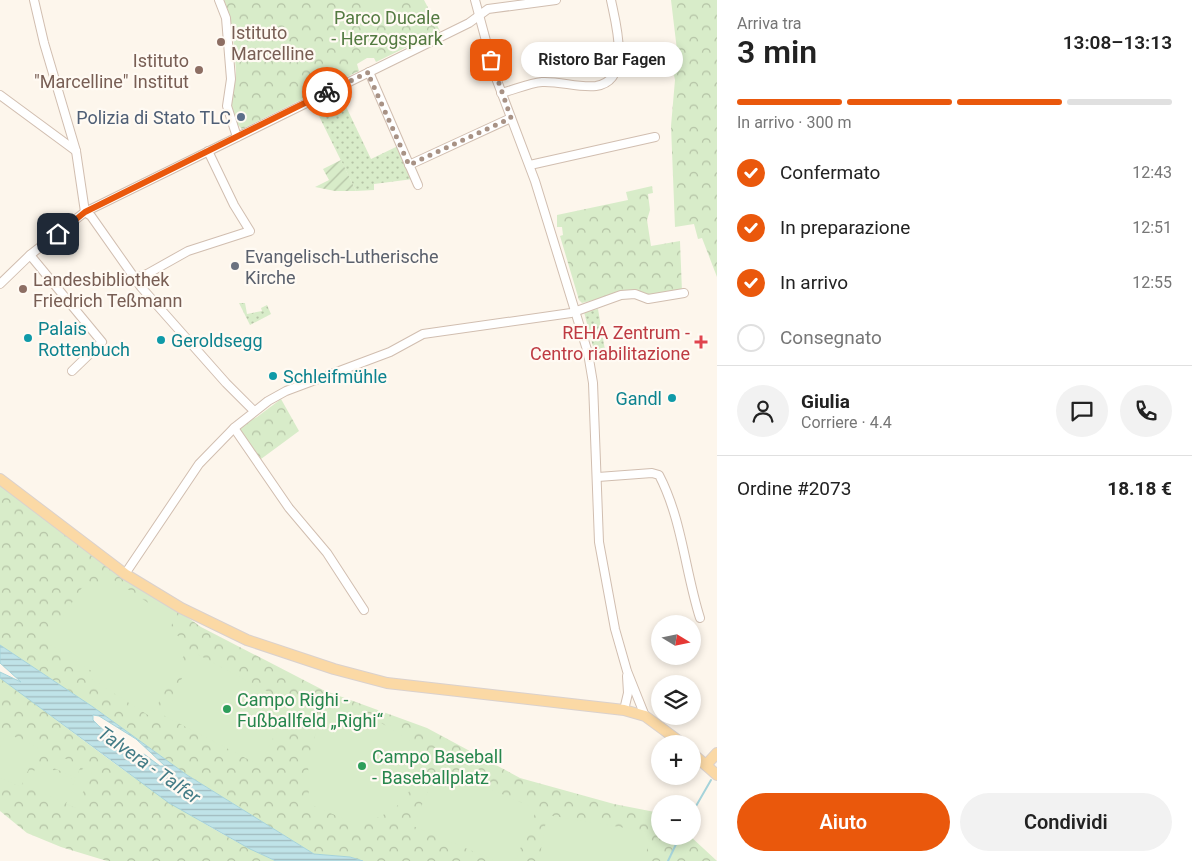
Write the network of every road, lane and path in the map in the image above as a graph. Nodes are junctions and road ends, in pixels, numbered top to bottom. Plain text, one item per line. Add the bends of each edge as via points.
1 (34, 0) edge
2 (219, 0) edge
3 (475, 0) edge
4 (556, 0) edge
5 (610, 0) edge
6 (545, 1) edge
7 (479, 17) junction
8 (369, 72) junction
9 (501, 93) junction
10 (0, 95) edge
11 (511, 118) junction
12 (237, 137) junction
13 (654, 137) dead end
14 (76, 151) junction
15 (208, 151) junction
16 (409, 165) junction
17 (530, 165) junction
18 (418, 184) dead end
19 (85, 212) junction
20 (30, 255) junction
21 (135, 278) junction
22 (0, 284) edge
23 (684, 293) dead end
24 (575, 311) junction
25 (72, 371) dead end
26 (254, 411) junction
27 (234, 428) junction
28 (598, 477) junction
29 (0, 479) edge
30 (125, 574) junction
31 (364, 610) dead end
32 (699, 615) edge
33 (627, 672) junction
34 (624, 710) junction
35 (645, 716) junction
36 (671, 735) edge
37 (717, 753) edge
38 (701, 761) edge
39 (706, 765) junction
40 (717, 775) edge

1 - 14 street
2 - 12 street via 226,18 231,79 227,106
3 - 7 street
4 - 6 street
5 - 9 street via 620,52 612,77 599,85 542,82
6 - 7 street via 488,9
7 - 8 street
7 - 9 street
8 - 12 street
8 - 16 street
9 - 11 street
10 - 14 street
11 - 16 street
11 - 17 street
12 - 15 street
13 - 17 street
14 - 19 street
15 - 19 street
15 - 21 street via 250,231 188,251
16 - 18 street
17 - 24 street
19 - 20 street
19 - 21 street
20 - 22 street
20 - 25 street via 102,342
21 - 26 street via 173,325
23 - 24 street via 648,298 635,294 621,295
24 - 26 street via 423,334 390,352 286,391
24 - 28 street via 588,353 593,384 592,421
26 - 27 street
27 - 30 street via 194,471
27 - 31 street
28 - 32 street via 652,473 659,476 677,520 689,585
28 - 33 street via 599,542 615,629
29 - 30 main road
30 - 34 main road via 181,608 247,640 387,684
33 - 34 street via 628,693
33 - 35 street
34 - 35 main road
35 - 36 main road
37 - 39 main road
38 - 39 main road
39 - 40 main road

